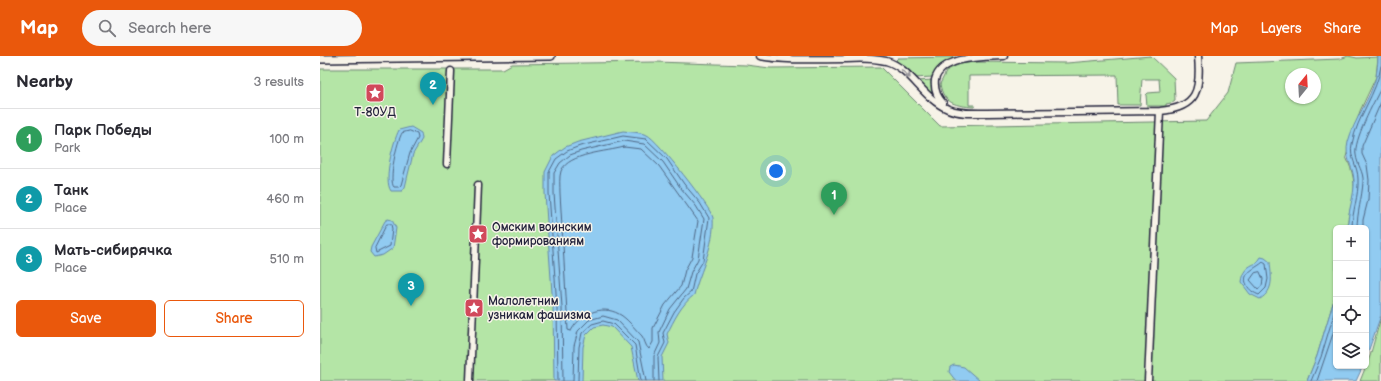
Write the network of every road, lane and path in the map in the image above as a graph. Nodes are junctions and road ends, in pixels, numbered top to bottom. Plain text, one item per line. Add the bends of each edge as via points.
1 (551, 56) edge
2 (760, 56) edge
3 (1004, 56) edge
4 (1198, 56) edge
5 (320, 59) edge
6 (451, 71) dead end
7 (1160, 111) junction
8 (956, 112) junction
9 (447, 164) dead end
10 (478, 185) dead end
11 (470, 381) edge
12 (1148, 381) edge

1 - 5 main road
2 -> 8 street via 777,59 866,58 888,62 903,71 940,105
3 - 8 street via 960,58 947,63 941,69 935,81 937,94 945,106
4 - 7 street via 1199,80 1192,100 1181,108
6 - 9 street
7 - 8 street
7 - 12 street
10 - 11 street

